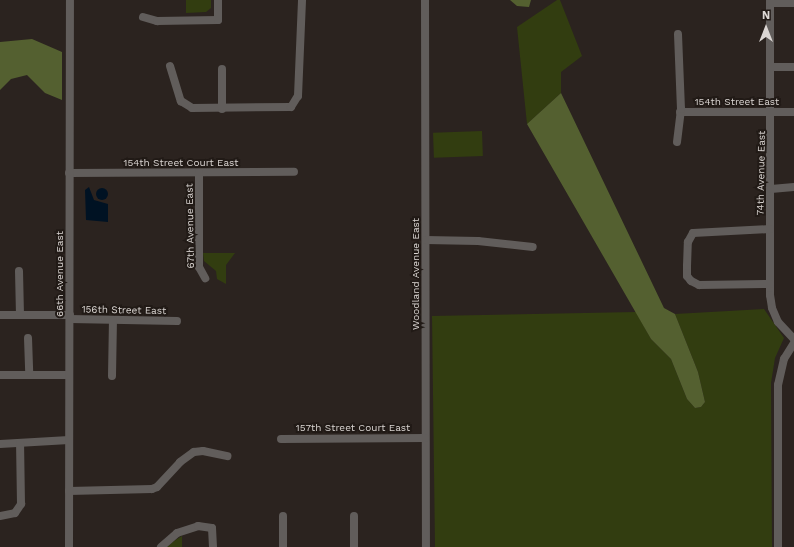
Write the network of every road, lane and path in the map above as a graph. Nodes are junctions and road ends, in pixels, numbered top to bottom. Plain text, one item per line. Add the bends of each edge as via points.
1 (70, 0) edge
2 (218, 0) edge
3 (302, 0) edge
4 (425, 0) edge
5 (770, 2) edge
6 (794, 3) edge
7 (143, 17) dead end
8 (678, 34) dead end
9 (170, 66) dead end
10 (772, 66) junction
11 (794, 67) edge
12 (222, 69) dead end
13 (222, 109) junction
14 (680, 112) junction
15 (794, 112) edge
16 (772, 113) junction
17 (677, 142) dead end
18 (199, 172) junction
19 (294, 172) dead end
20 (69, 173) junction
21 (794, 187) edge
22 (771, 189) junction
23 (770, 229) junction
24 (426, 240) junction
25 (533, 247) dead end
26 (19, 271) dead end
27 (205, 278) dead end
28 (770, 284) junction
29 (20, 315) junction
30 (0, 316) edge
31 (70, 317) junction
32 (113, 321) junction
33 (177, 321) dead end
34 (28, 338) dead end
35 (794, 339) edge
36 (794, 343) edge
37 (0, 374) edge
38 (29, 374) junction
39 (69, 374) junction
40 (112, 376) dead end
41 (425, 438) junction
42 (281, 439) dead end
43 (69, 440) junction
44 (20, 443) junction
45 (0, 444) edge
46 (227, 456) dead end
47 (69, 491) junction
48 (0, 516) edge
49 (284, 516) dead end
50 (354, 516) dead end
51 (69, 547) edge
52 (161, 547) edge
53 (212, 547) edge
54 (283, 547) edge
55 (354, 547) edge
56 (426, 547) edge
57 (778, 547) edge

1 - 20 street, 66th Avenue East
2 - 7 street via 218,20 157,21
3 - 13 street via 301,65 296,102 288,107
4 - 24 street, Woodland Avenue East
5 - 6 street
5 - 10 street, 74th Avenue East
8 - 14 street
9 - 13 street via 177,93 186,105 192,108
10 - 11 street
10 - 16 street, 74th Avenue East
12 - 13 street
14 - 16 street, 154th Street East
14 - 17 street
15 - 16 street, 154th Street East
16 - 22 street, 74th Avenue East
18 - 19 street, 154th Street Court East
18 - 20 street, 154th Street Court East
18 - 27 street, 67th Avenue East via 199,267
20 - 31 street, 66th Avenue East
21 - 22 street
22 - 23 street, 74th Avenue East
23 - 28 street, 74th Avenue East
23 - 28 street via 694,232 688,242 687,276 691,281 707,285
24 - 25 street via 478,241
24 - 41 street, Woodland Avenue East
26 - 29 street
28 - 35 street, 74th Avenue East via 774,314 782,328
29 - 30 street, 156th Street East
29 - 31 street, 156th Street East
31 - 32 street, 156th Street East
31 - 39 street, 66th Avenue East
32 - 33 street, 156th Street East
32 - 40 street
34 - 38 street
36 - 57 street via 784,359 778,385
37 - 38 street
38 - 39 street
39 - 43 street, 66th Avenue East
41 - 42 street, 157th Street Court East
41 - 56 street, Woodland Avenue East
43 - 44 street
43 - 47 street, 66th Avenue East
44 - 45 street
44 - 48 street via 22,499 15,513
46 - 47 street via 203,451 194,452 152,489
47 - 51 street, 66th Avenue East
49 - 54 street
50 - 55 street
52 - 53 street via 177,533 198,526 212,528

